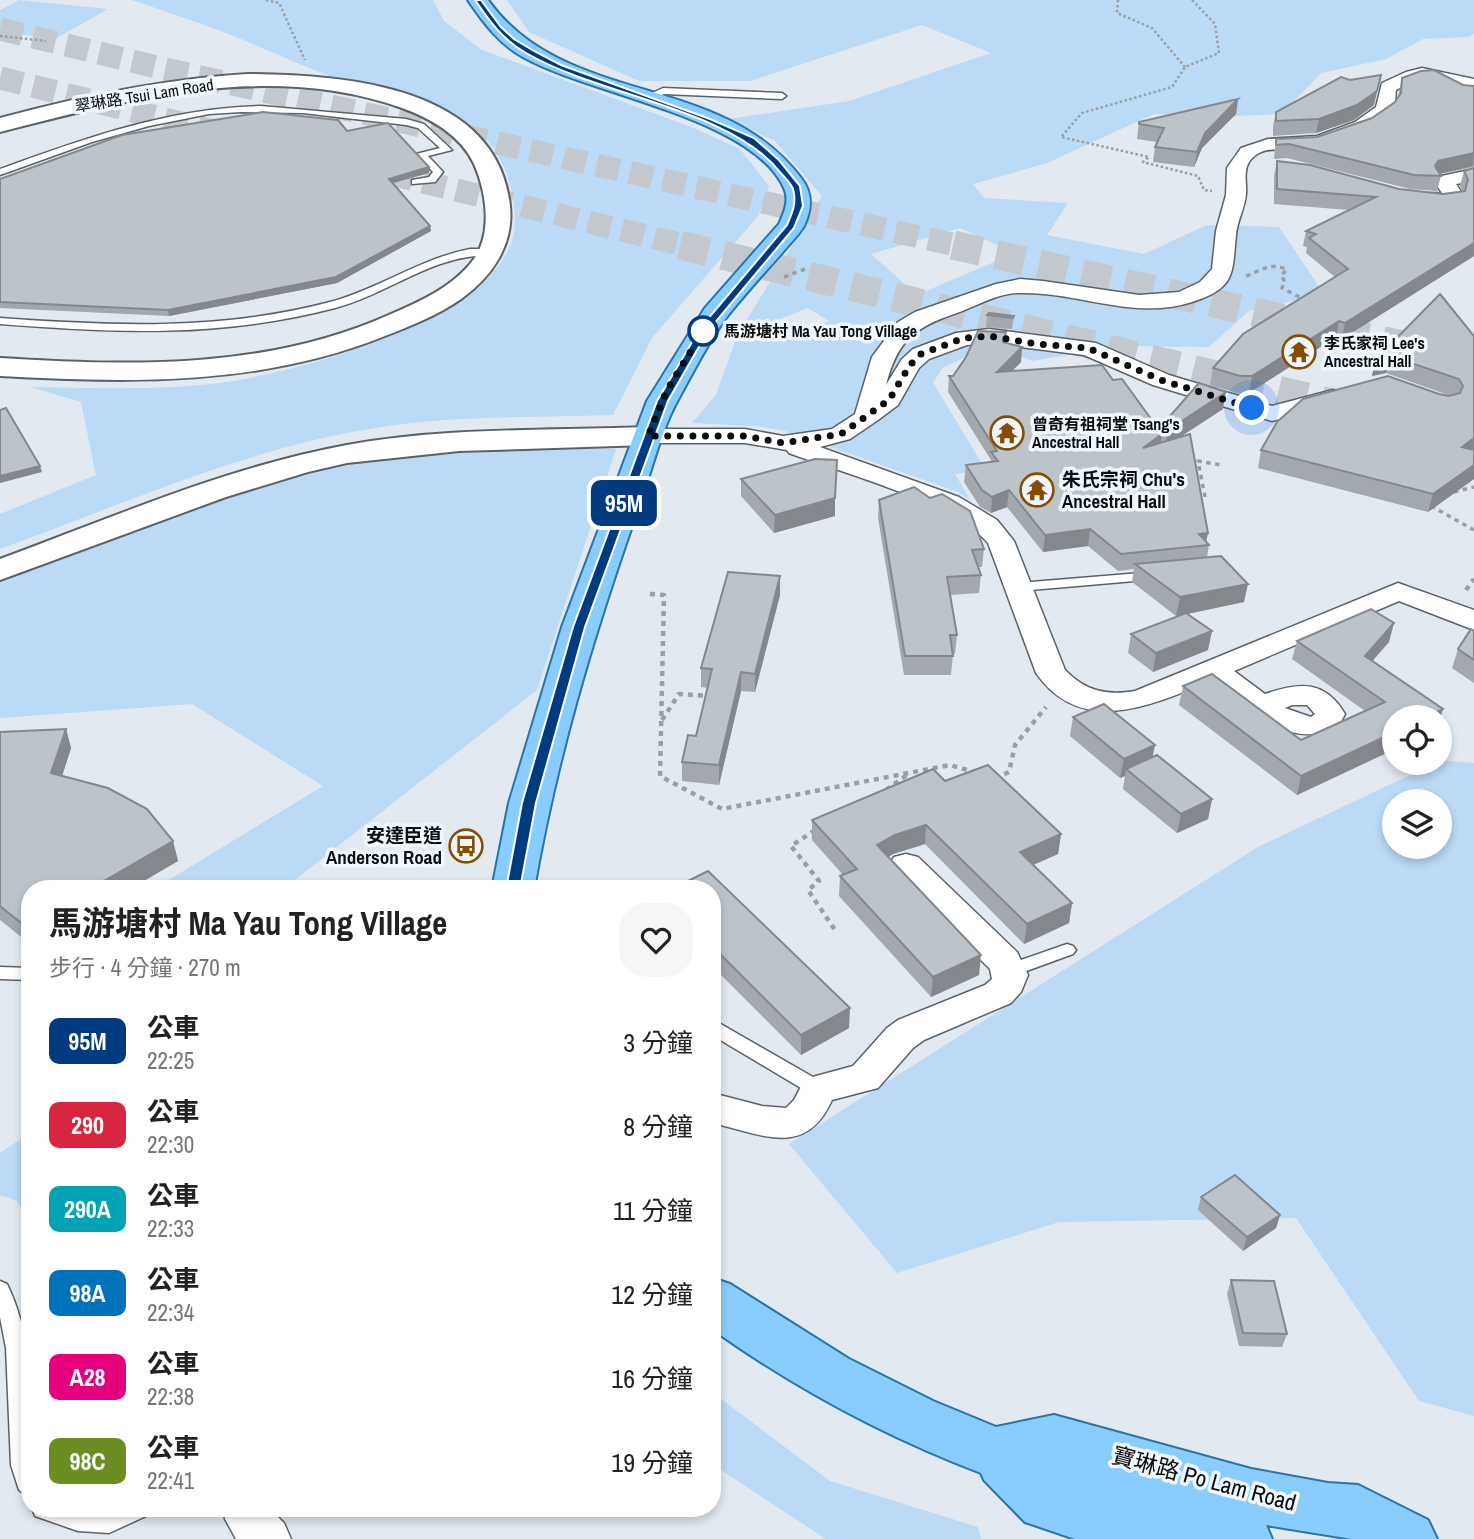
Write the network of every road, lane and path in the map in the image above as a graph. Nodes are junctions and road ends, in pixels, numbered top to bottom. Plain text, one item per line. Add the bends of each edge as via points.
1 (266, 0) edge
2 (478, 0) edge
3 (1118, 0) edge
4 (1192, 0) edge
5 (0, 36) edge
6 (46, 41) dead end
7 (1185, 66) junction
8 (303, 81) junction
9 (1474, 84) edge
10 (782, 96) dead end
11 (646, 98) junction
12 (0, 125) edge
13 (463, 131) junction
14 (433, 137) junction
15 (1264, 168) dead end
16 (0, 172) edge
17 (1474, 175) edge
18 (415, 182) edge
19 (1236, 194) junction
20 (1401, 195) edge
21 (491, 252) junction
22 (1238, 277) dead end
23 (1312, 303) edge
24 (0, 321) edge
25 (0, 367) edge
26 (1360, 389) edge
27 (866, 417) junction
28 (648, 436) junction
29 (783, 443) junction
30 (1221, 465) dead end
31 (1474, 487) edge
32 (1447, 495) edge
33 (1192, 496) edge
34 (1438, 500) edge
35 (1474, 530) edge
36 (0, 570) edge
37 (1174, 573) edge
38 (1019, 587) junction
39 (650, 594) dead end
40 (1474, 621) edge
41 (1213, 669) junction
42 (720, 697) edge
43 (1263, 705) dead end
44 (1041, 712) dead end
45 (662, 721) junction
46 (908, 774) junction
47 (978, 774) edge
48 (989, 780) edge
49 (876, 798) edge
50 (820, 828) edge
51 (906, 865) dead end
52 (515, 880) edge
53 (837, 933) dead end
54 (1067, 950) dead end
55 (1010, 971) junction
56 (0, 973) edge
57 (21, 974) edge
58 (721, 1031) edge
59 (818, 1089) junction
60 (721, 1110) edge
61 (0, 1290) edge
62 (721, 1306) edge
63 (21, 1454) edge
64 (69, 1517) edge
65 (119, 1517) edge
66 (248, 1517) edge
67 (1183, 1518) edge
68 (267, 1539) edge
69 (1243, 1539) edge
70 (1408, 1539) edge

1 - 8 path via 279,3 304,57 309,68
2 - 11 main road via 498,28 531,53
3 - 7 path via 1117,13 1152,28
4 - 7 path via 1215,24 1219,53
5 - 6 path
7 - 19 path via 1172,87 1082,113 1061,137 1149,157 1143,162 1198,176 1204,190
8 - 12 street, 翠琳路 Tsui Lam Road via 170,87
8 - 13 street, 翠琳路 Tsui Lam Road via 393,97
9 - 19 street via 1423,72 1405,76 1388,87 1386,106 1370,121 1317,143 1264,146 1248,152 1234,174
10 - 11 lane via 663,91
11 - 28 main road via 751,140 797,187 799,206 791,226 704,330 667,390
13 - 14 lane
13 - 21 street, 翠琳路 Tsui Lam Road via 479,148 496,193 499,231
14 - 16 lane via 406,121 229,109 140,123
14 - 18 lane via 447,150 421,154 438,172 432,180
15 - 19 street via 1247,173
17 - 20 street via 1444,181 1452,200
19 - 27 street via 1226,232 1226,264 1210,286 1190,296 1137,302 1032,287 983,295 907,326 881,360
21 - 24 lane via 441,257 383,287 334,305 217,325 120,328
21 - 25 street, 翠琳路 Tsui Lam Road via 472,277 442,300 364,337 310,354 252,366 170,373
22 - 23 path via 1282,266 1287,270 1281,275 1282,288
26 - 27 street via 1272,414 1161,380 1088,348 989,336 964,338 921,354 889,400
27 - 29 street via 841,434
28 - 29 street via 745,436
28 - 36 street via 438,442 322,459 249,480
28 - 52 main road via 579,627 529,803
29 - 38 street via 971,513 1001,541
30 - 33 path via 1198,461 1205,497
31 - 32 path
34 - 35 path via 1429,505
37 - 38 lane
38 - 41 street via 1051,673 1063,688 1081,698 1125,703
39 - 45 path via 664,596
40 - 41 street via 1398,591
41 - 43 street
42 - 45 path via 679,694
44 - 48 path via 1014,745 1009,772
45 - 46 path via 660,776 722,809
46 - 47 path via 950,765
46 - 49 path
50 - 53 path via 790,846 819,881 808,890
51 - 55 street
54 - 55 lane
55 - 59 street via 1012,979 998,994 900,1038 865,1078
56 - 57 lane
58 - 59 lane
59 - 60 street via 807,1112 792,1121 773,1124
61 - 63 lane via 17,1349
62 - 67 main road, 寶琳路 Po Lam Road via 778,1345 860,1390 920,1422 995,1453 1045,1503 1101,1520
64 - 65 lane via 109,1522
66 - 68 street
67 - 69 main road via 1221,1519
67 - 70 main road, 寶琳路 Po Lam Road via 1251,1496 1358,1512

